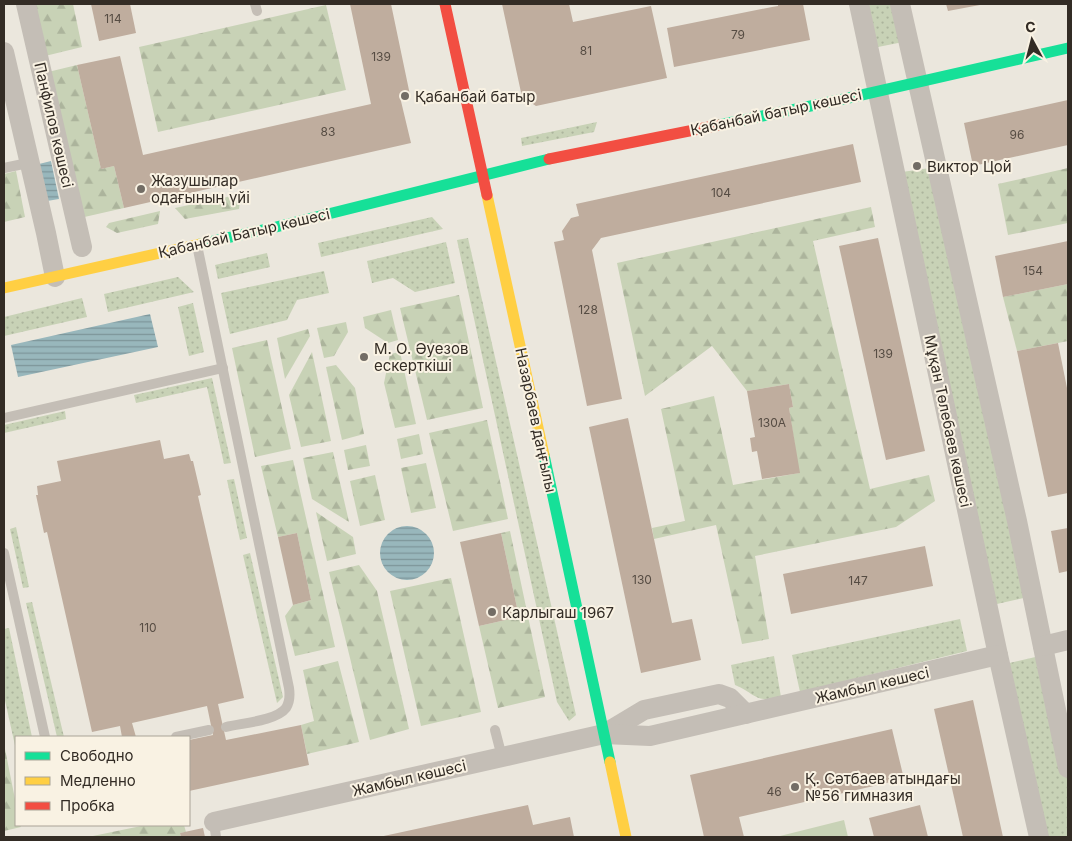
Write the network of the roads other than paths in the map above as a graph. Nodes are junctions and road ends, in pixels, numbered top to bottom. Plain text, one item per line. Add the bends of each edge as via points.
1 (26, 4) edge
2 (445, 4) edge
3 (858, 4) edge
4 (900, 4) edge
5 (1068, 48) edge
6 (4, 52) edge
7 (918, 82) junction
8 (877, 92) junction
9 (28, 162) junction
10 (4, 168) edge
11 (483, 175) junction
12 (197, 244) junction
13 (82, 247) dead end
14 (55, 277) junction
15 (4, 288) edge
16 (223, 368) junction
17 (4, 418) edge
18 (4, 553) edge
19 (1068, 640) edge
20 (1043, 646) junction
21 (998, 655) junction
22 (226, 727) dead end
23 (209, 730) dead end
24 (495, 730) dead end
25 (604, 734) junction
26 (45, 736) edge
27 (181, 736) edge
28 (502, 757) junction
29 (1068, 768) edge
30 (215, 829) edge
31 (626, 837) edge
32 (1039, 837) edge

1 - 13 street, Панфилов көшесі
2 - 11 street, Назарбаев даңғылы
3 - 8 street, Мұқан Төлебаев көшесі
4 - 7 street
5 - 7 street, Қабанбай батыр көшесі
6 - 9 street
7 - 8 street, Қабанбай батыр көшесі
7 - 20 street
8 - 11 street, Қабанбай батыр көшесі
8 - 21 street, Мұқан Төлебаев көшесі
9 - 10 lane
9 - 14 street
11 - 12 street, Қабанбай Батыр көшесі
11 - 25 street, Назарбаев даңғылы
12 - 14 street, Қабанбай Батыр көшесі
12 - 16 lane
14 - 15 street, Қабанбай Батыр көшесі
16 - 17 lane
16 - 22 lane via 290,688 290,699 278,714
18 - 26 lane
19 - 20 street
20 - 29 street
21 - 25 street, Жамбыл көшесі via 746,714 730,698 719,694 644,710
21 - 32 street, Мұқан Төлебаев көшесі
23 - 27 lane
24 - 28 lane
25 - 28 street, Жамбыл көшесі
25 - 31 street, Назарбаев даңғылы
28 - 30 street, Жамбыл көшесі

